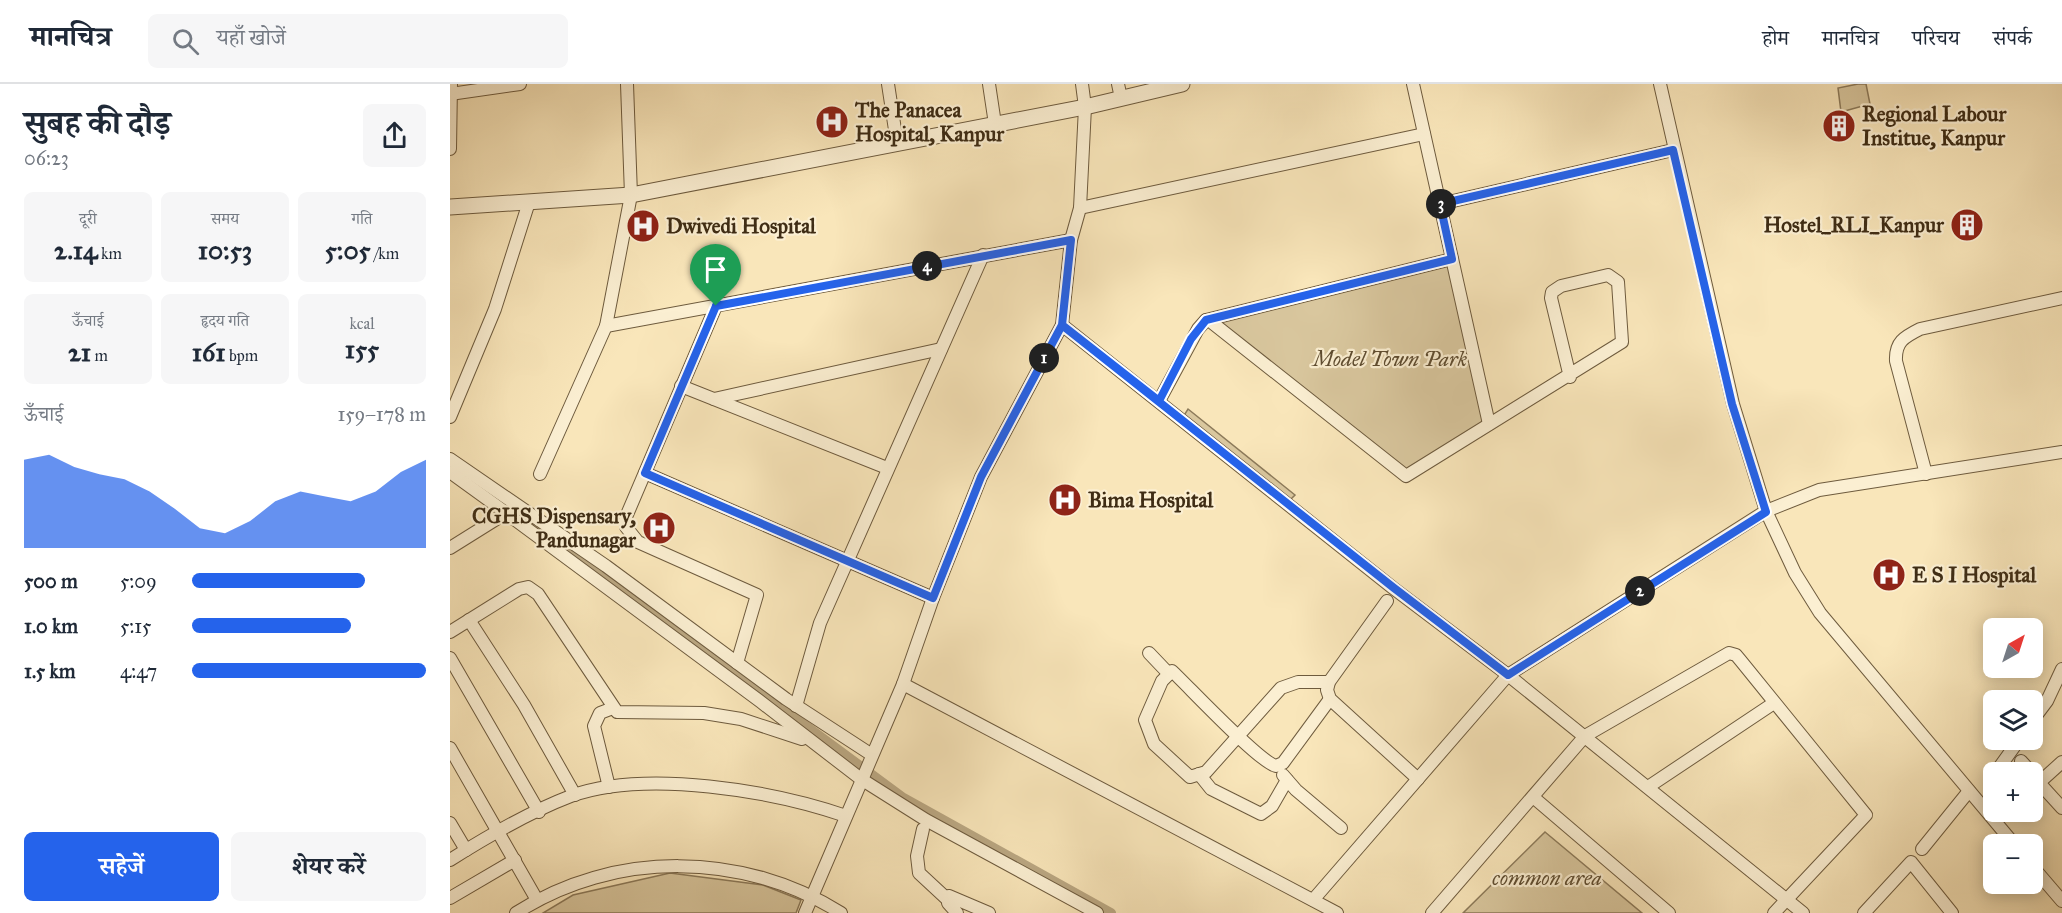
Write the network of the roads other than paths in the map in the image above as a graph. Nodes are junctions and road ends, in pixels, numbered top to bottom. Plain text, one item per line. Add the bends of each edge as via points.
1 (520, 84) edge
2 (627, 84) edge
3 (888, 84) edge
4 (989, 84) edge
5 (1082, 84) edge
6 (1182, 84) edge
7 (1413, 84) edge
8 (1660, 84) edge
9 (1163, 86) edge
10 (451, 91) edge
11 (1120, 91) edge
12 (1084, 107) junction
13 (995, 124) junction
14 (1424, 134) junction
15 (897, 143) junction
16 (450, 149) edge
17 (1673, 150) junction
18 (631, 195) junction
19 (529, 202) junction
20 (1440, 204) junction
21 (450, 207) edge
22 (1080, 208) junction
23 (1071, 240) junction
24 (983, 255) junction
25 (1452, 259) junction
26 (2062, 298) edge
27 (716, 306) junction
28 (1206, 320) junction
29 (1062, 325) junction
30 (606, 326) junction
31 (941, 349) junction
32 (1570, 377) junction
33 (681, 386) junction
34 (714, 399) junction
35 (1159, 401) junction
36 (450, 417) edge
37 (1489, 424) junction
38 (2062, 452) edge
39 (450, 459) edge
40 (887, 468) junction
41 (450, 472) edge
42 (645, 473) junction
43 (540, 474) dead end
44 (1926, 474) junction
45 (1766, 512) junction
46 (514, 519) junction
47 (450, 548) edge
48 (847, 562) junction
49 (933, 598) junction
50 (1387, 601) dead end
51 (469, 620) junction
52 (450, 632) edge
53 (1149, 653) dead end
54 (450, 658) edge
55 (737, 663) junction
56 (2062, 669) edge
57 (1169, 674) junction
58 (1508, 675) junction
59 (1329, 682) junction
60 (903, 684) junction
61 (1330, 699) junction
62 (1774, 703) junction
63 (796, 706) junction
64 (2043, 706) edge
65 (613, 708) junction
66 (1239, 736) junction
67 (1585, 736) junction
68 (813, 744) junction
69 (450, 748) edge
70 (872, 755) junction
71 (2062, 762) edge
72 (1279, 765) junction
73 (1200, 774) junction
74 (2043, 774) edge
75 (862, 778) junction
76 (1418, 779) junction
77 (1287, 780) junction
78 (609, 787) junction
79 (1648, 788) junction
80 (2043, 789) edge
81 (1969, 791) junction
82 (575, 795) junction
83 (1533, 796) junction
84 (2062, 808) edge
85 (539, 812) junction
86 (846, 816) junction
87 (450, 823) edge
88 (1341, 828) dead end
89 (923, 829) dead end
90 (499, 831) junction
91 (2006, 834) edge
92 (1922, 849) dead end
93 (466, 850) junction
94 (450, 860) edge
95 (515, 860) junction
96 (2043, 877) edge
97 (2060, 895) edge
98 (813, 896) junction
99 (450, 898) edge
100 (1786, 898) junction
101 (947, 899) junction
102 (537, 900) junction
103 (1313, 900) junction
104 (1950, 912) edge
105 (516, 913) edge
106 (806, 913) edge
107 (841, 913) edge
108 (957, 913) edge
109 (989, 913) edge
110 (1097, 913) edge
111 (1337, 913) edge
112 (1432, 913) edge
113 (1670, 913) edge
114 (1774, 913) edge
115 (1803, 913) edge
116 (1864, 913) edge

1 - 10 street
2 - 18 street
3 - 15 street
4 - 13 street
5 - 12 street
6 - 9 street
7 - 14 street
8 - 17 street
9 - 11 street
10 - 16 street
11 - 12 street
12 - 13 street
12 - 22 street
13 - 15 street
14 - 20 street
14 - 22 street
15 - 18 street
17 - 20 street
17 - 45 street via 1732,404
18 - 19 street
18 - 30 street
19 - 21 street
19 - 36 street via 495,309
20 - 25 street
22 - 23 street
23 - 24 street
23 - 29 street
24 - 27 street
24 - 31 street
25 - 28 street
25 - 37 street
26 - 44 street via 1920,329 1900,341 1895,350 1896,361
27 - 30 street
27 - 33 street
28 - 35 street via 1191,339
28 - 37 street via 1406,476
29 - 35 street
29 - 49 street via 981,477
30 - 43 street
31 - 34 street
31 - 40 street
32 - 32 street via 1552,292 1561,286 1608,275 1615,277 1622,342
32 - 37 street
33 - 34 street
33 - 42 street
34 - 40 street
35 - 58 street
38 - 44 street
39 - 55 street via 606,566
40 - 48 street
41 - 46 street
42 - 48 street
42 - 55 street via 626,517 631,536 757,595
44 - 45 street via 1819,490
45 - 58 street
45 - 81 street via 1795,573 1820,613
46 - 47 street via 498,518
46 - 68 street
48 - 49 street
48 - 63 street via 820,623
49 - 60 street
50 - 59 street
51 - 52 street
51 - 65 street via 519,589 533,589
51 - 82 street via 524,705
53 - 57 street
54 - 85 street
55 - 63 street
56 - 64 street
57 - 66 street via 1172,671
57 - 73 street via 1145,720 1154,744 1190,777
58 - 67 street
58 - 76 street
59 - 61 street
59 - 66 street via 1298,682 1281,688
60 - 70 street
60 - 103 street
61 - 72 street
61 - 76 street
62 - 67 street via 1736,655 1729,653
62 - 79 street
62 - 100 street via 1866,815
63 - 70 street
65 - 68 street via 621,713 704,713 741,719
65 - 78 street via 600,713 594,726
66 - 72 street via 1269,764
66 - 73 street
67 - 79 street
67 - 83 street
68 - 75 street
69 - 90 street
70 - 75 street
71 - 74 street
72 - 77 street
73 - 77 street via 1211,789 1260,814 1272,806
75 - 86 street
75 - 110 street via 926,820
76 - 103 street
77 - 88 street
78 - 82 street
78 - 86 street via 725,788
79 - 100 street
80 - 84 street
81 - 91 street
81 - 92 street
82 - 85 street
83 - 112 street
83 - 113 street
85 - 90 street
86 - 98 street
87 - 93 street
89 - 101 street via 917,856 919,873
90 - 93 street
90 - 95 street
93 - 94 street
95 - 99 street
95 - 102 street
96 - 97 street
98 - 102 street via 773,880 703,867 651,865 610,873
98 - 106 street
98 - 107 street
100 - 114 street
100 - 115 street
101 - 108 street
101 - 109 street via 953,896
102 - 105 street
103 - 111 street
104 - 116 street via 1911,862

